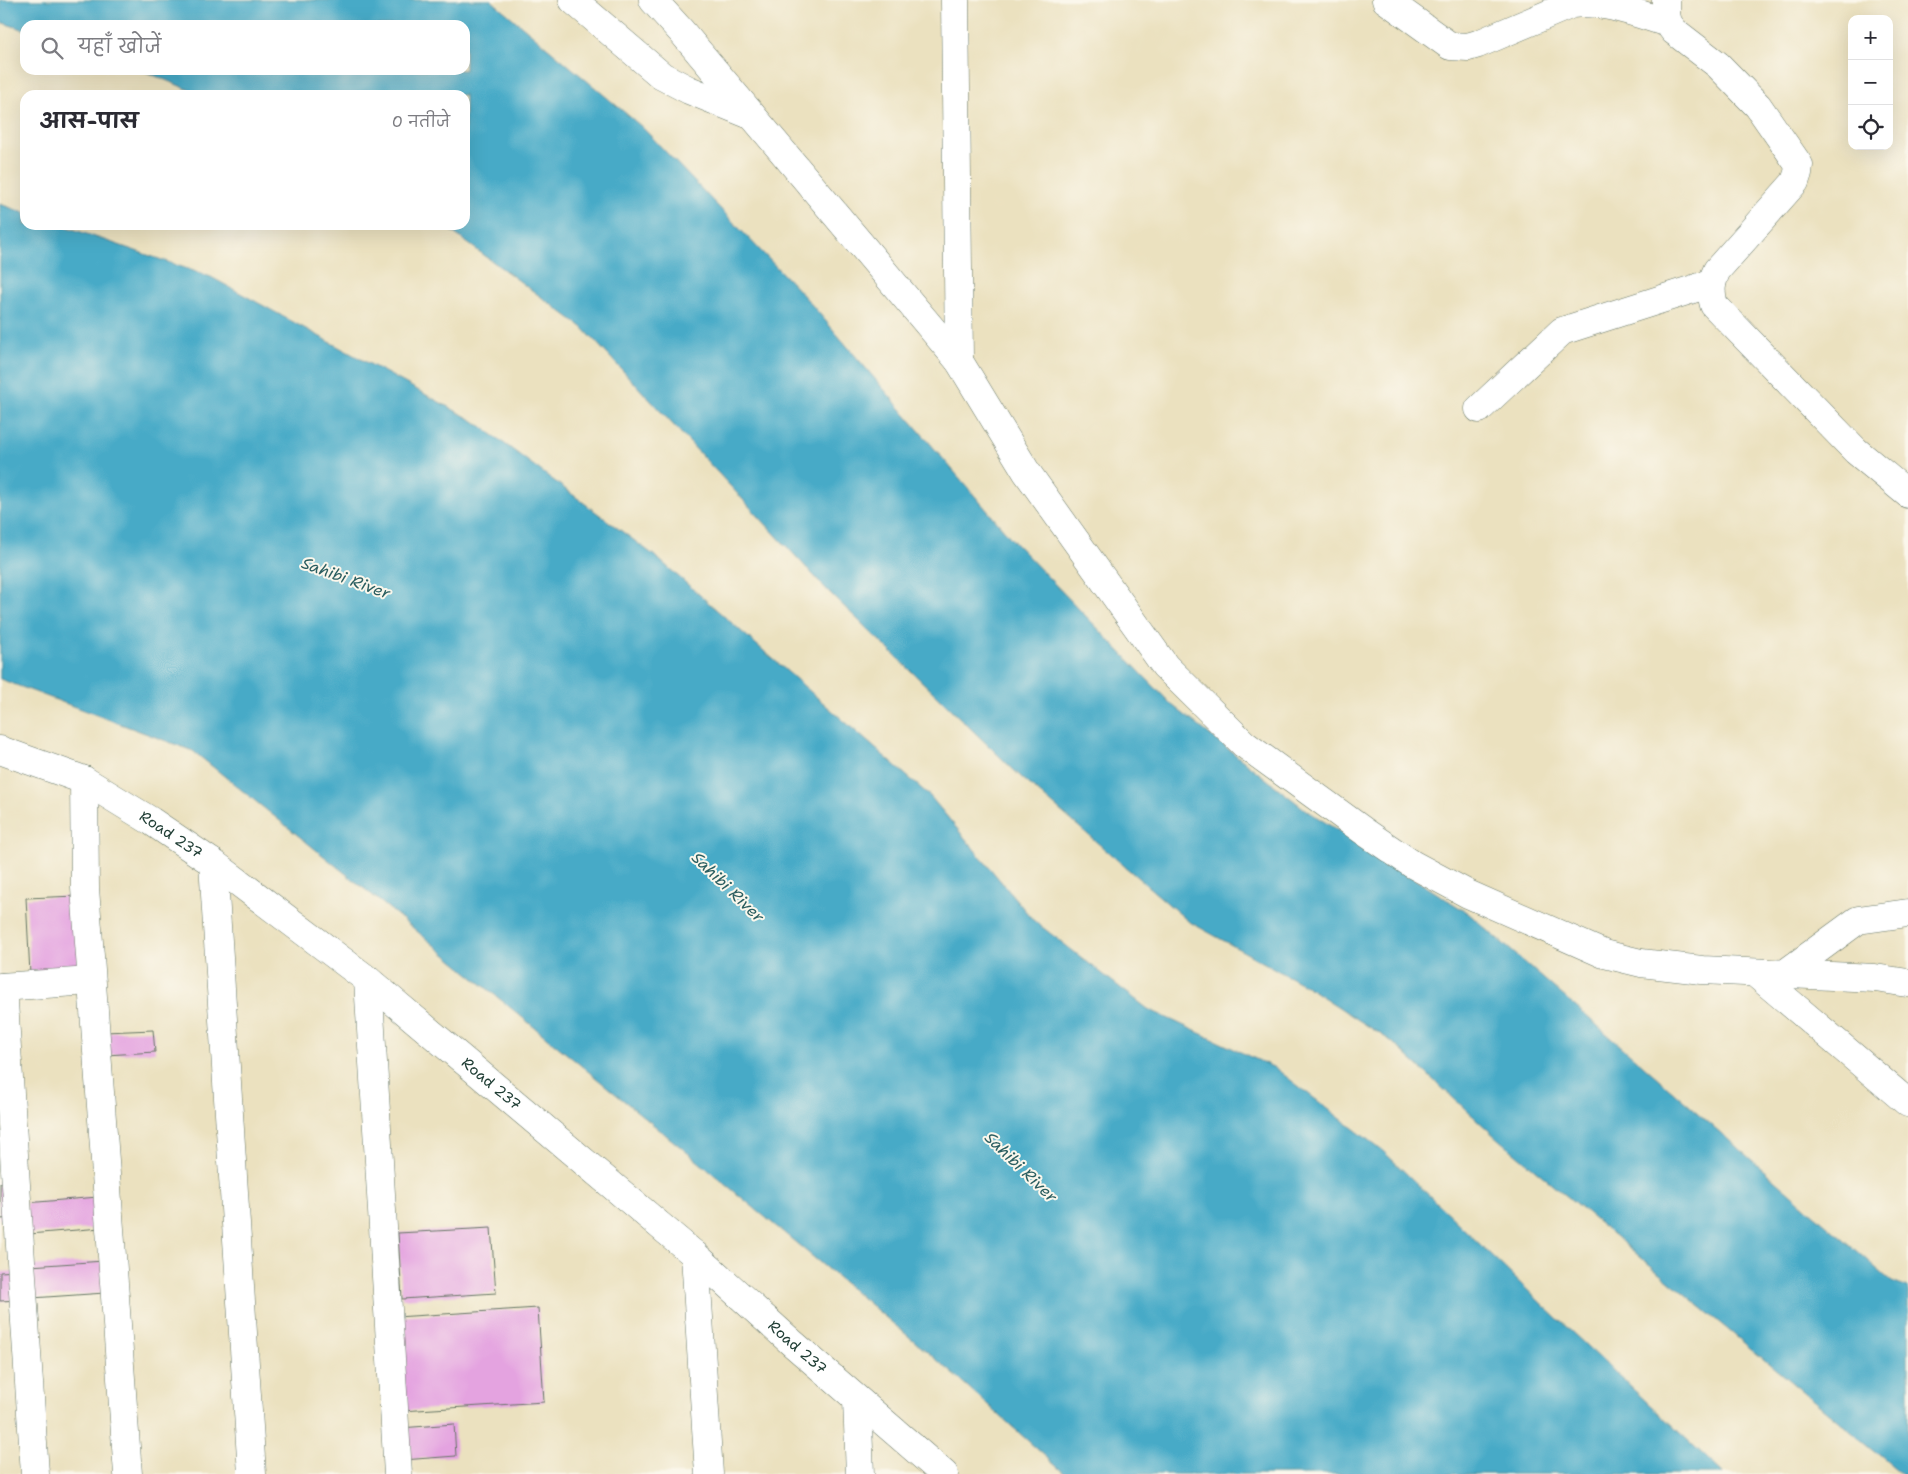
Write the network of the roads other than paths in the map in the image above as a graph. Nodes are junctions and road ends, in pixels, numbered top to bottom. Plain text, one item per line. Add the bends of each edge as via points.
1 (573, 0) edge
2 (653, 0) edge
3 (955, 0) edge
4 (1386, 0) edge
5 (1667, 11) edge
6 (754, 116) junction
7 (1712, 283) junction
8 (959, 361) junction
9 (1479, 409) dead end
10 (1908, 494) edge
11 (0, 750) edge
12 (84, 780) junction
13 (213, 863) junction
14 (1908, 913) edge
15 (1755, 973) junction
16 (1783, 975) junction
17 (368, 980) junction
18 (91, 981) junction
19 (1908, 983) edge
20 (1, 987) edge
21 (1908, 1103) edge
22 (696, 1255) junction
23 (857, 1400) junction
24 (35, 1474) edge
25 (128, 1474) edge
26 (252, 1474) edge
27 (398, 1474) edge
28 (709, 1474) edge
29 (860, 1474) edge
30 (944, 1474) edge

1 - 6 street via 662,76
2 - 6 street
3 - 8 street
4 - 5 street via 1439,39 1459,47 1473,46 1572,4 1586,2
5 - 7 street via 1674,31 1718,65 1758,106 1799,165 1795,182 1717,270
6 - 8 street
7 - 9 street via 1562,331
7 - 10 street via 1711,294 1721,313 1856,451
8 - 15 street via 1026,471 1165,666 1244,744 1412,864 1536,925 1604,954 1641,963
11 - 12 street, Road 237
12 - 13 street, Road 237
12 - 18 street via 85,888
13 - 17 street, Road 237
13 - 26 street
14 - 16 street via 1858,920
15 - 16 street
15 - 21 street
16 - 19 street via 1875,978
17 - 22 street, Road 237
17 - 27 street
18 - 20 street
18 - 25 street
20 - 24 street
22 - 23 street, Road 237
22 - 28 street
23 - 29 street
23 - 30 street, Road 237

